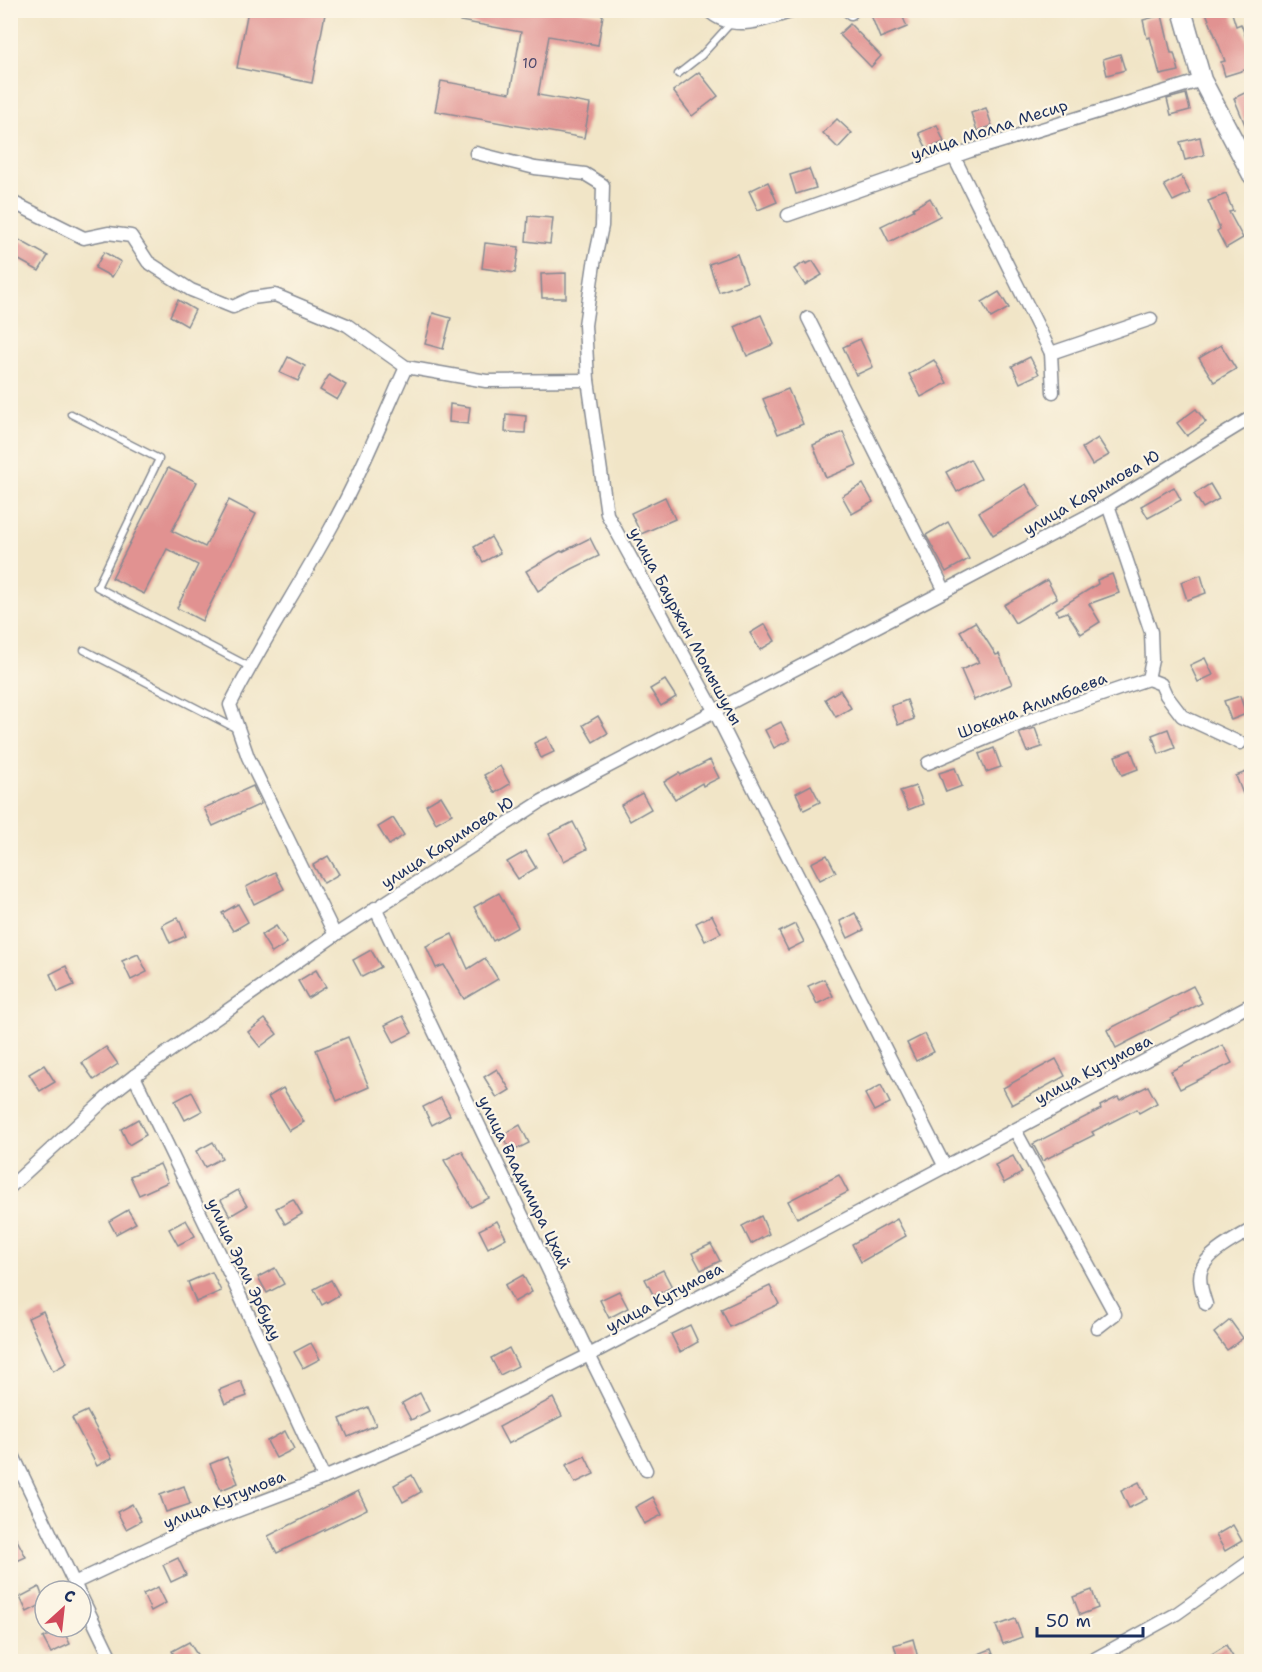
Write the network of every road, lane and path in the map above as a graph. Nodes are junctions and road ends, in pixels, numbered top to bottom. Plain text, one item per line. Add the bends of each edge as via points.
1 (708, 10) edge
2 (798, 10) edge
3 (1182, 10) edge
4 (731, 23) junction
5 (678, 75) dead end
6 (1202, 80) junction
7 (476, 153) dead end
8 (954, 157) junction
9 (1251, 175) edge
10 (10, 201) edge
11 (788, 215) dead end
12 (808, 318) dead end
13 (1151, 319) dead end
14 (1051, 353) junction
15 (406, 367) junction
16 (588, 380) junction
17 (1053, 392) dead end
18 (71, 414) dead end
19 (1251, 417) edge
20 (1108, 505) junction
21 (945, 591) junction
22 (84, 650) dead end
23 (250, 667) junction
24 (1149, 679) junction
25 (714, 710) junction
26 (237, 729) junction
27 (1240, 743) dead end
28 (928, 764) dead end
29 (375, 908) junction
30 (334, 935) junction
31 (1251, 1004) edge
32 (134, 1076) junction
33 (1015, 1130) junction
34 (945, 1167) junction
35 (10, 1187) edge
36 (1251, 1229) edge
37 (1206, 1304) dead end
38 (1097, 1328) dead end
39 (589, 1354) junction
40 (10, 1449) edge
41 (646, 1470) dead end
42 (324, 1478) junction
43 (1251, 1560) edge
44 (72, 1579) edge
45 (92, 1579) edge
46 (93, 1621) edge
47 (113, 1662) edge
48 (1089, 1662) edge

1 - 4 street via 717,19
2 - 4 street via 751,23
3 - 6 main road
4 - 5 lane
6 - 8 street, улица Молла Месир
6 - 9 main road
7 - 16 street, улица Бауржан Момышулы via 535,168 585,174 603,185 602,226 585,326
8 - 11 street, улица Молла Месир
8 - 14 street
10 - 15 street via 84,238 108,233 131,236 148,262 191,290 233,307 252,298 275,295 347,325
12 - 21 street
13 - 14 street
14 - 17 street
15 - 16 street via 486,381
15 - 23 street via 352,488
16 - 25 street, улица Бауржан Момышулы via 607,514
18 - 23 lane via 159,459 97,587
19 - 20 street, улица Каримова Ю
20 - 21 street, улица Каримова Ю
20 - 24 street via 1151,632
21 - 25 street, улица Каримова Ю
22 - 26 lane
23 - 26 street via 230,705
24 - 27 street via 1161,684 1182,716
24 - 28 street, Шокана Алимбаева via 1037,717
25 - 29 street, улица Каримова Ю via 542,801
25 - 34 street, улица Бауржан Момышулы
26 - 30 street
29 - 30 street, улица Каримова Ю
29 - 39 street, улица Владимира Цхай
30 - 32 street, улица Каримова Ю
31 - 33 street, улица Кутумова
32 - 35 street, улица Каримова Ю
32 - 42 street, улица Эрли Эрбуду
33 - 34 street, улица Кутумова
33 - 38 street via 1115,1314
34 - 39 street, улица Кутумова
36 - 37 street via 1211,1254 1201,1271
39 - 41 street, улица Владимира Цхай
39 - 42 street, улица Кутумова via 459,1419
40 - 44 street
42 - 45 street, улица Кутумова via 189,1529
43 - 48 street via 1176,1614
46 - 47 street

